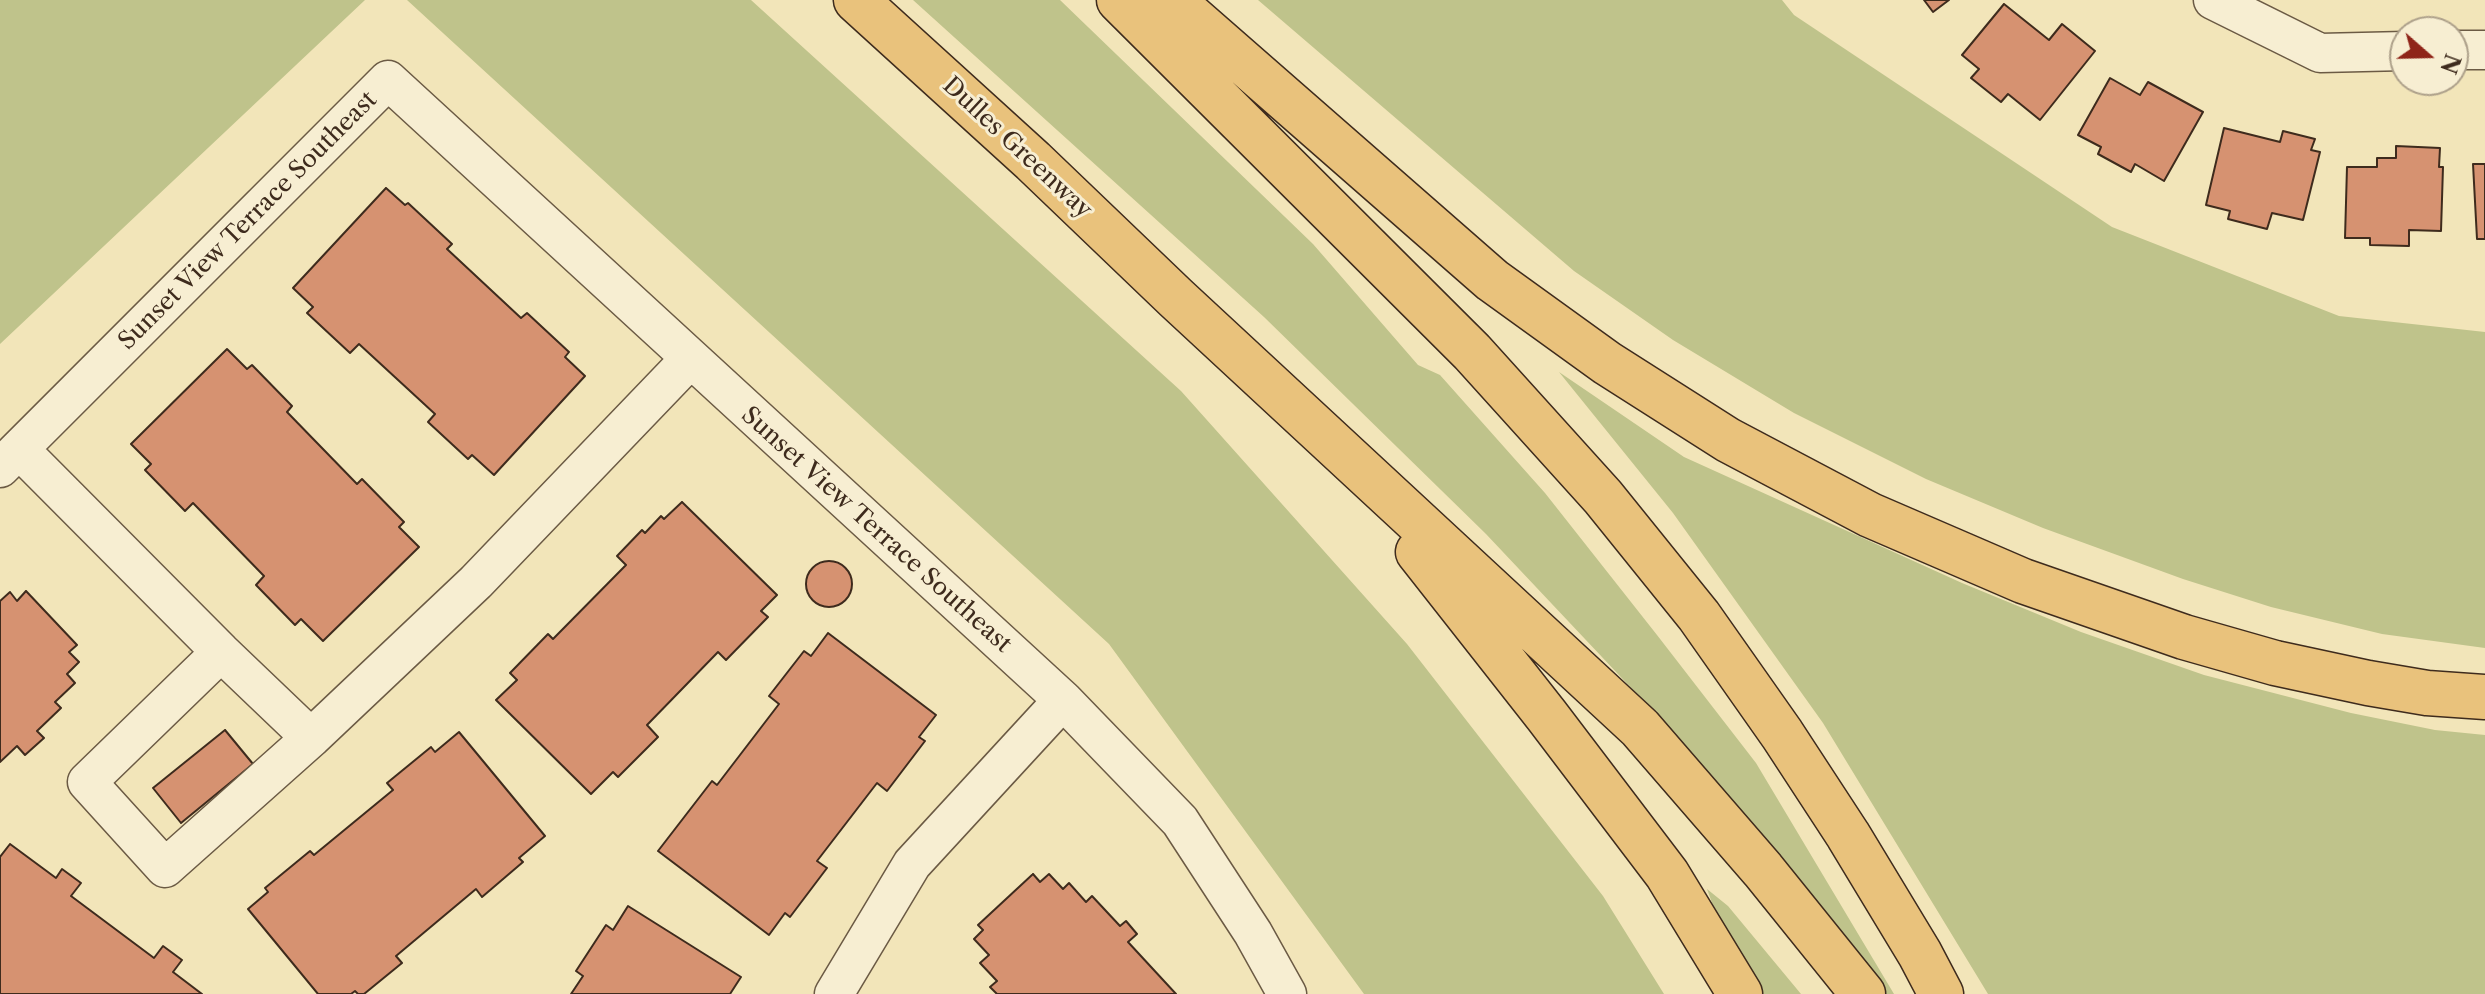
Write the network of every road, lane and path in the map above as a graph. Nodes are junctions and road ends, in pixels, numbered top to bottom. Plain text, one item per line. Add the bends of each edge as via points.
1 (856, 0) edge
2 (1119, 0) edge
3 (1172, 0) edge
4 (2213, 0) edge
5 (2389, 51) edge
6 (1176, 298) junction
7 (690, 359) junction
8 (10, 459) edge
9 (221, 652) junction
10 (2485, 697) edge
11 (1063, 700) junction
12 (311, 738) junction
13 (834, 994) edge
14 (1287, 994) edge
15 (1740, 994) edge
16 (1863, 994) edge
17 (1941, 994) edge

1 - 6 highway, Dulles Greenway
2 - 17 highway via 1472,352 1603,497 1699,616 1782,734
3 - 10 highway via 1492,280 1607,363 1754,453 1870,515 2023,581 2184,637 2368,683
4 - 5 street via 2320,53
6 - 15 highway via 1432,567 1667,874
6 - 16 highway via 1640,728
7 - 8 street, Sunset View Terrace Southeast via 388,80
7 - 11 street, Sunset View Terrace Southeast
7 - 12 street via 476,582
8 - 9 street, Sunset View Terrace Southeast
9 - 12 street, Sunset View Terrace Southeast
9 - 12 street via 87,782 165,868
11 - 13 street via 912,864
11 - 14 street, Sunset View Terrace Southeast via 1180,821

